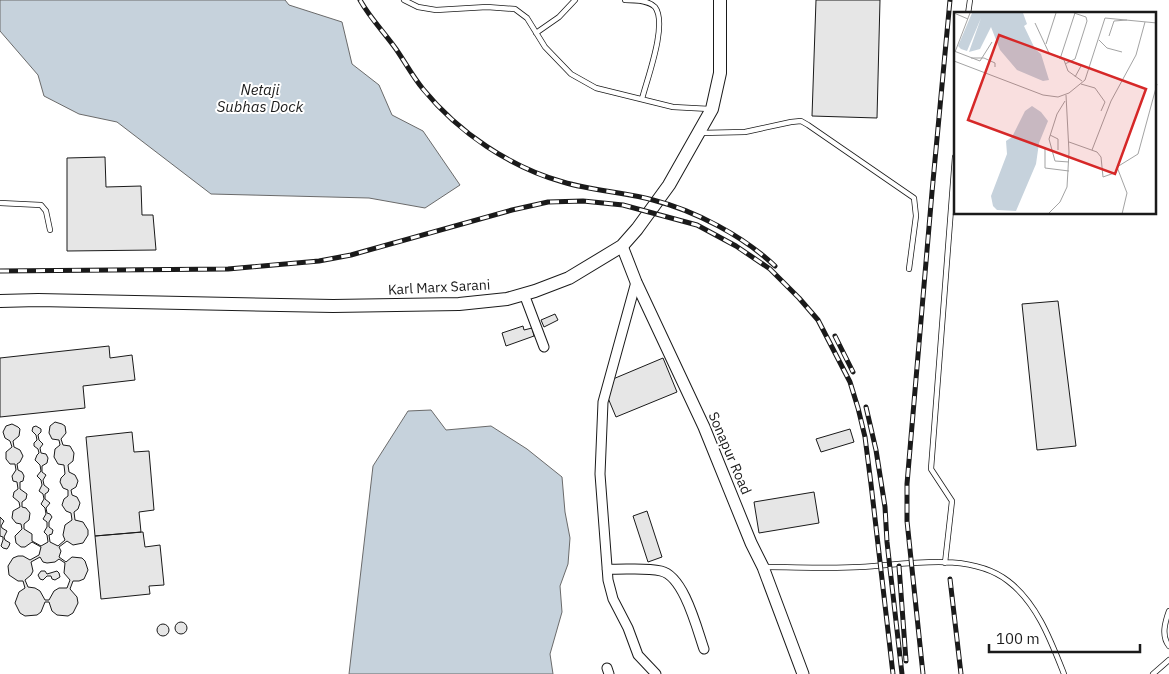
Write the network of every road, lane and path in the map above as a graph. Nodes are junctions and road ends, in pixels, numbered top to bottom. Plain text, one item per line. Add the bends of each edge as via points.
1 (404, 0) edge
2 (487, 0) edge
3 (575, 0) edge
4 (625, 0) edge
5 (720, 0) edge
6 (487, 8) junction
7 (536, 32) junction
8 (642, 99) junction
9 (712, 109) junction
10 (698, 133) junction
11 (954, 170) edge
12 (0, 202) edge
13 (50, 230) dead end
14 (622, 246) junction
15 (909, 269) dead end
16 (636, 282) junction
17 (524, 294) junction
18 (0, 301) edge
19 (544, 347) dead end
20 (945, 563) junction
21 (763, 567) junction
22 (607, 569) junction
23 (1169, 610) edge
24 (1169, 646) edge
25 (704, 649) dead end
26 (1169, 660) edge
27 (656, 674) edge
28 (803, 674) edge
29 (1064, 674) edge
30 (1153, 674) edge

1 - 6 lane via 418,7 436,10
2 - 6 lane
3 - 7 lane via 559,17
4 - 8 lane via 644,1 654,6 659,15 659,32
5 - 9 main road, Karl Marx Sarani via 720,73
6 - 7 lane via 516,9
7 - 8 lane via 545,48 571,74 596,88
8 - 9 lane via 673,107
9 - 10 main road, Karl Marx Sarani
10 - 14 main road, Karl Marx Sarani via 669,185
10 - 15 lane via 745,132 801,121 808,125 914,198 916,216
11 - 20 lane via 931,469 952,501
12 - 13 lane via 41,205 46,211
14 - 16 street, Sonapur Road
14 - 17 main road, Karl Marx Sarani via 569,278
16 - 21 street, Sonapur Road via 704,427
16 - 22 street via 604,402 600,474
17 - 18 main road, Karl Marx Sarani via 459,304 333,306
17 - 19 street
20 - 21 lane
20 - 29 lane via 980,566 1007,580 1024,596 1036,614
21 - 28 street, Sonapur Road
22 - 25 street via 669,574 682,591
22 - 27 street via 613,599 636,650 641,660
23 - 24 lane via 1164,625
26 - 30 lane

